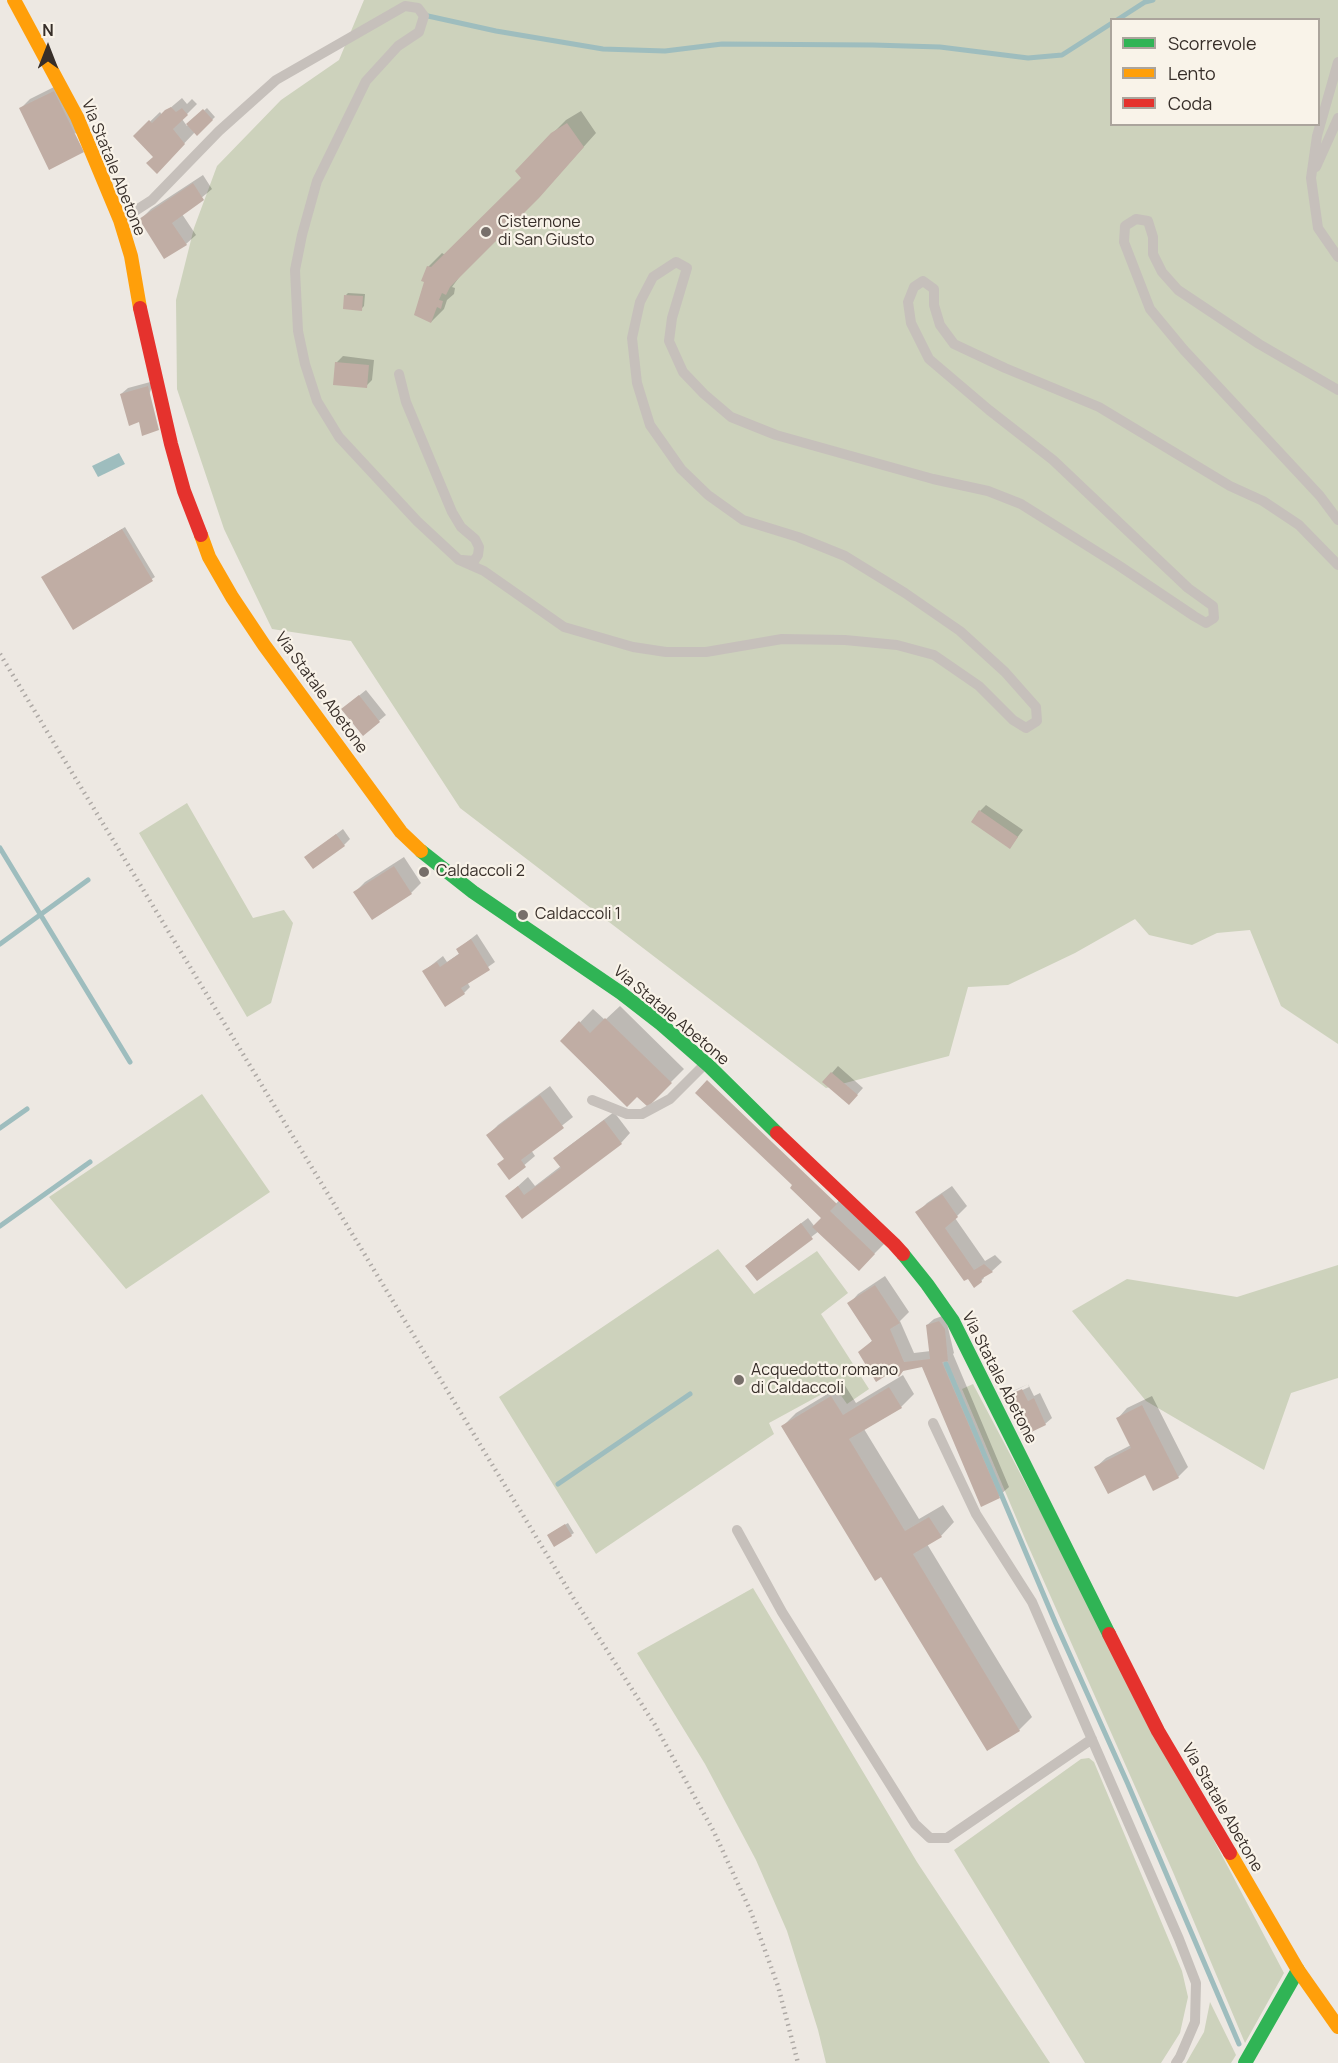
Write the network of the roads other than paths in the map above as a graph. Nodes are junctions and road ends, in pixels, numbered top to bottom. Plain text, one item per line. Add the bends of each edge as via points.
1 (14, 0) edge
2 (1338, 62) edge
3 (1338, 118) edge
4 (1320, 125) edge
5 (1320, 126) edge
6 (1311, 178) junction
7 (120, 220) junction
8 (1338, 257) edge
9 (399, 374) dead end
10 (1338, 390) edge
11 (1338, 520) edge
12 (459, 560) junction
13 (1338, 565) edge
14 (706, 1063) junction
15 (592, 1100) dead end
16 (933, 1423) dead end
17 (737, 1530) dead end
18 (1092, 1739) junction
19 (1298, 1970) junction
20 (1338, 2028) edge
21 (1176, 2063) edge
22 (1245, 2063) edge

1 - 7 main road, Via Statale Abetone via 77,117
2 - 4 lane
3 - 6 lane
5 - 6 lane
6 - 8 lane via 1318,228
7 - 12 lane via 152,200 276,80 405,6 418,8 424,16 419,32 398,46 366,81 317,181 295,270 298,331 317,401 339,437
7 - 14 main road, Via Statale Abetone via 184,491 209,557 264,645 401,832 421,852 621,993
9 - 12 lane via 406,402 452,513 479,547 474,561
10 - 11 lane via 1178,290 1153,254 1154,237 1148,221 1136,219 1125,226 1124,242 1150,309
12 - 13 lane via 484,571 564,627 633,647 706,652 782,639 897,645 934,654 979,686 1026,728 1037,721 1036,707 960,631 846,556 743,519 708,495 681,469 650,425 637,383 632,338 640,302 653,277 676,262 687,268 669,341 683,372 731,417 776,435 988,491 1021,504 1194,616 1206,623 1214,618 1213,606 1188,588 1053,460 929,359 911,323 908,302 914,287 923,281 934,290 940,325 954,344 1099,406 1230,486 1263,501 1299,525
14 - 15 lane via 670,1099 642,1114 627,1114
14 - 19 main road, Via Statale Abetone via 894,1244 953,1321 1158,1731
16 - 18 lane via 976,1514 1032,1602
17 - 18 lane via 795,1633 915,1824 930,1838 947,1838
18 - 21 lane via 1196,1983 1195,2022
19 - 20 main road, Via Statale Abetone
19 - 22 main road

